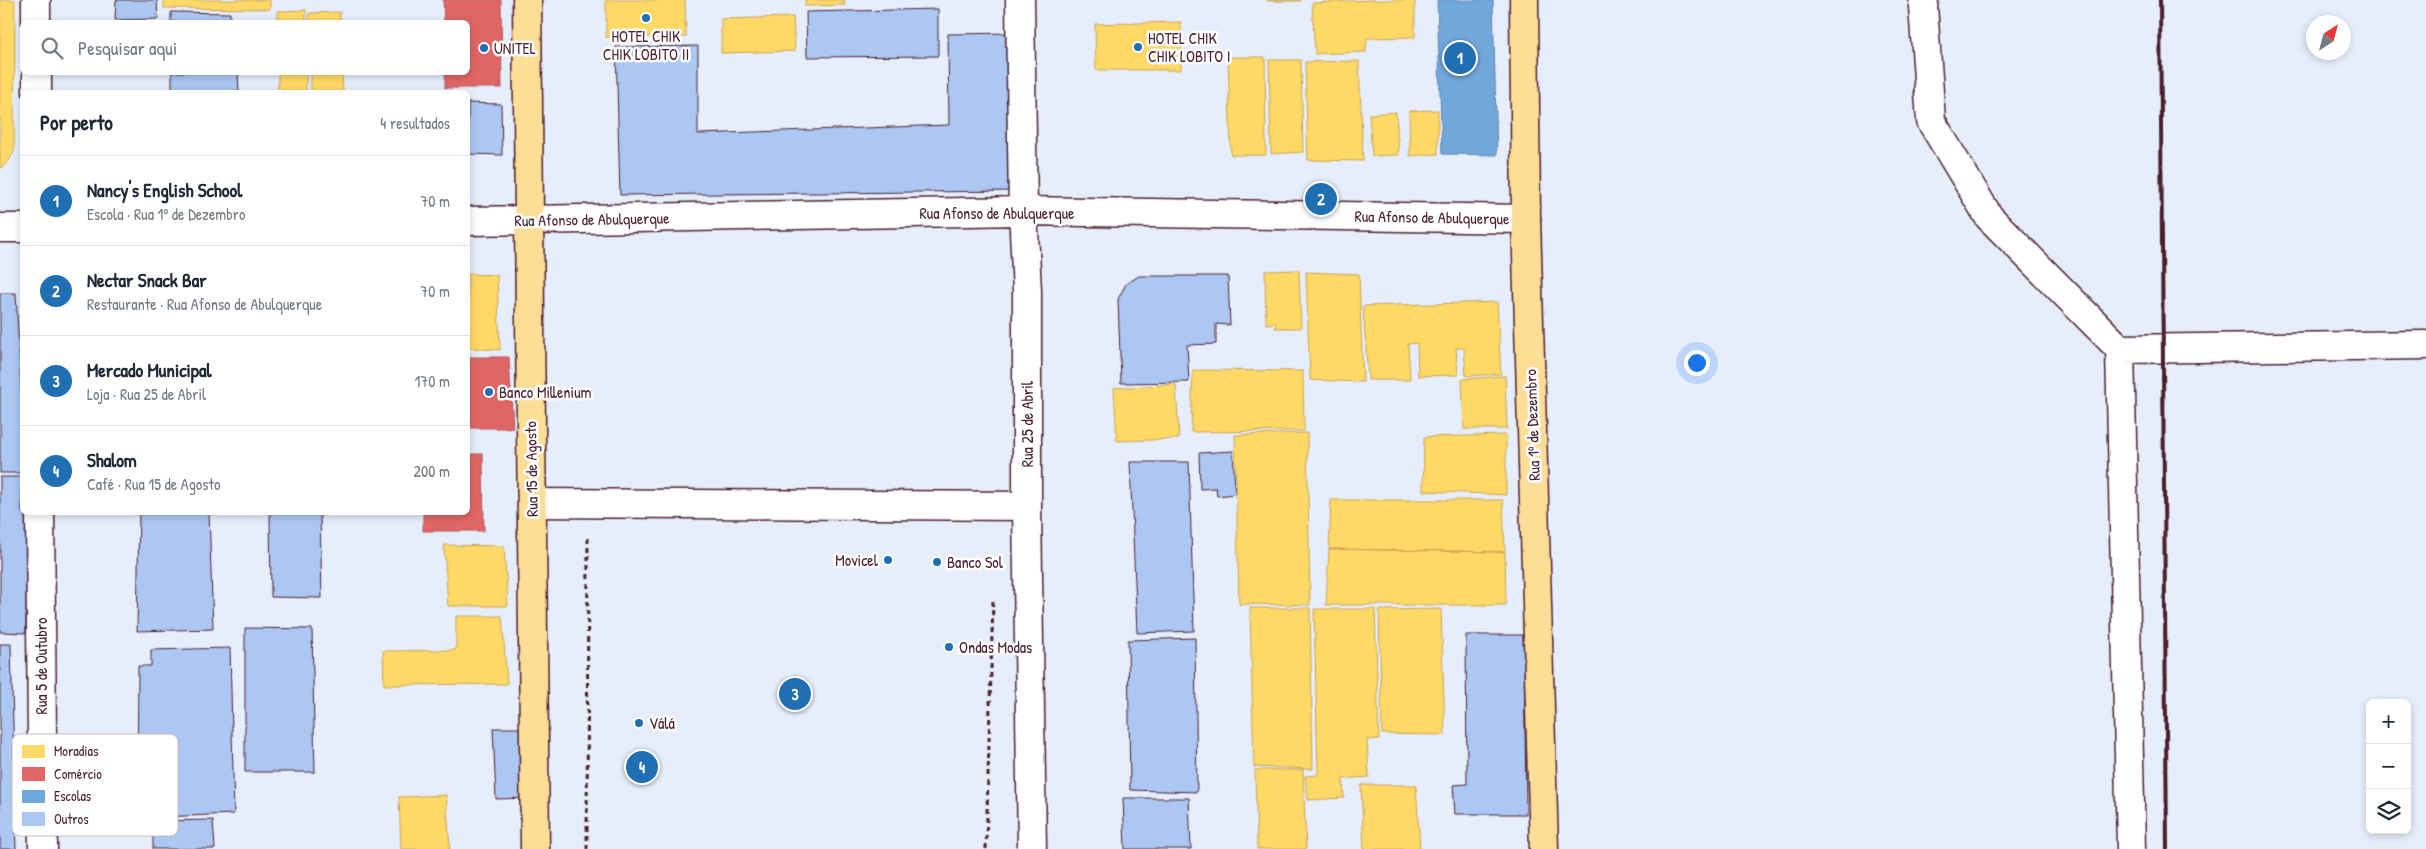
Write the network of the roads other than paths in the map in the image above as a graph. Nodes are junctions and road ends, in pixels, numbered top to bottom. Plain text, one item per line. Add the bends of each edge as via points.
1 (36, 0) edge
2 (527, 0) edge
3 (1020, 0) edge
4 (1524, 0) edge
5 (1924, 0) edge
6 (36, 20) edge
7 (37, 75) edge
8 (37, 90) edge
9 (1023, 211) junction
10 (1526, 219) junction
11 (529, 220) junction
12 (470, 221) edge
13 (0, 228) edge
14 (20, 228) edge
15 (2426, 345) edge
16 (2120, 349) junction
17 (532, 503) junction
18 (1027, 506) junction
19 (40, 515) edge
20 (42, 734) edge
21 (43, 836) edge
22 (43, 849) edge
23 (535, 849) edge
24 (1032, 849) edge
25 (1544, 849) edge
26 (2131, 849) edge

1 - 6 street
2 - 11 main road, Rua 15 de Agosto
3 - 9 street, Rua 25 de Abril
4 - 10 main road, Rua 1º de Dezembro
5 - 16 street via 1931,121 1990,217
7 - 8 street
9 - 10 street, Rua Afonso de Abulquerque
9 - 11 street, Rua Afonso de Abulquerque
9 - 18 street, Rua 25 de Abril via 1027,291
10 - 25 main road, Rua 1º de Dezembro
11 - 12 street, Rua Afonso de Abulquerque
11 - 17 main road, Rua 15 de Agosto
13 - 14 street
15 - 16 street
16 - 26 street
17 - 18 street
17 - 23 main road, Rua 15 de Agosto
18 - 24 street, Rua 25 de Abril
19 - 20 street, Rua 5 de Outubro
21 - 22 street, Rua 5 de Outubro

